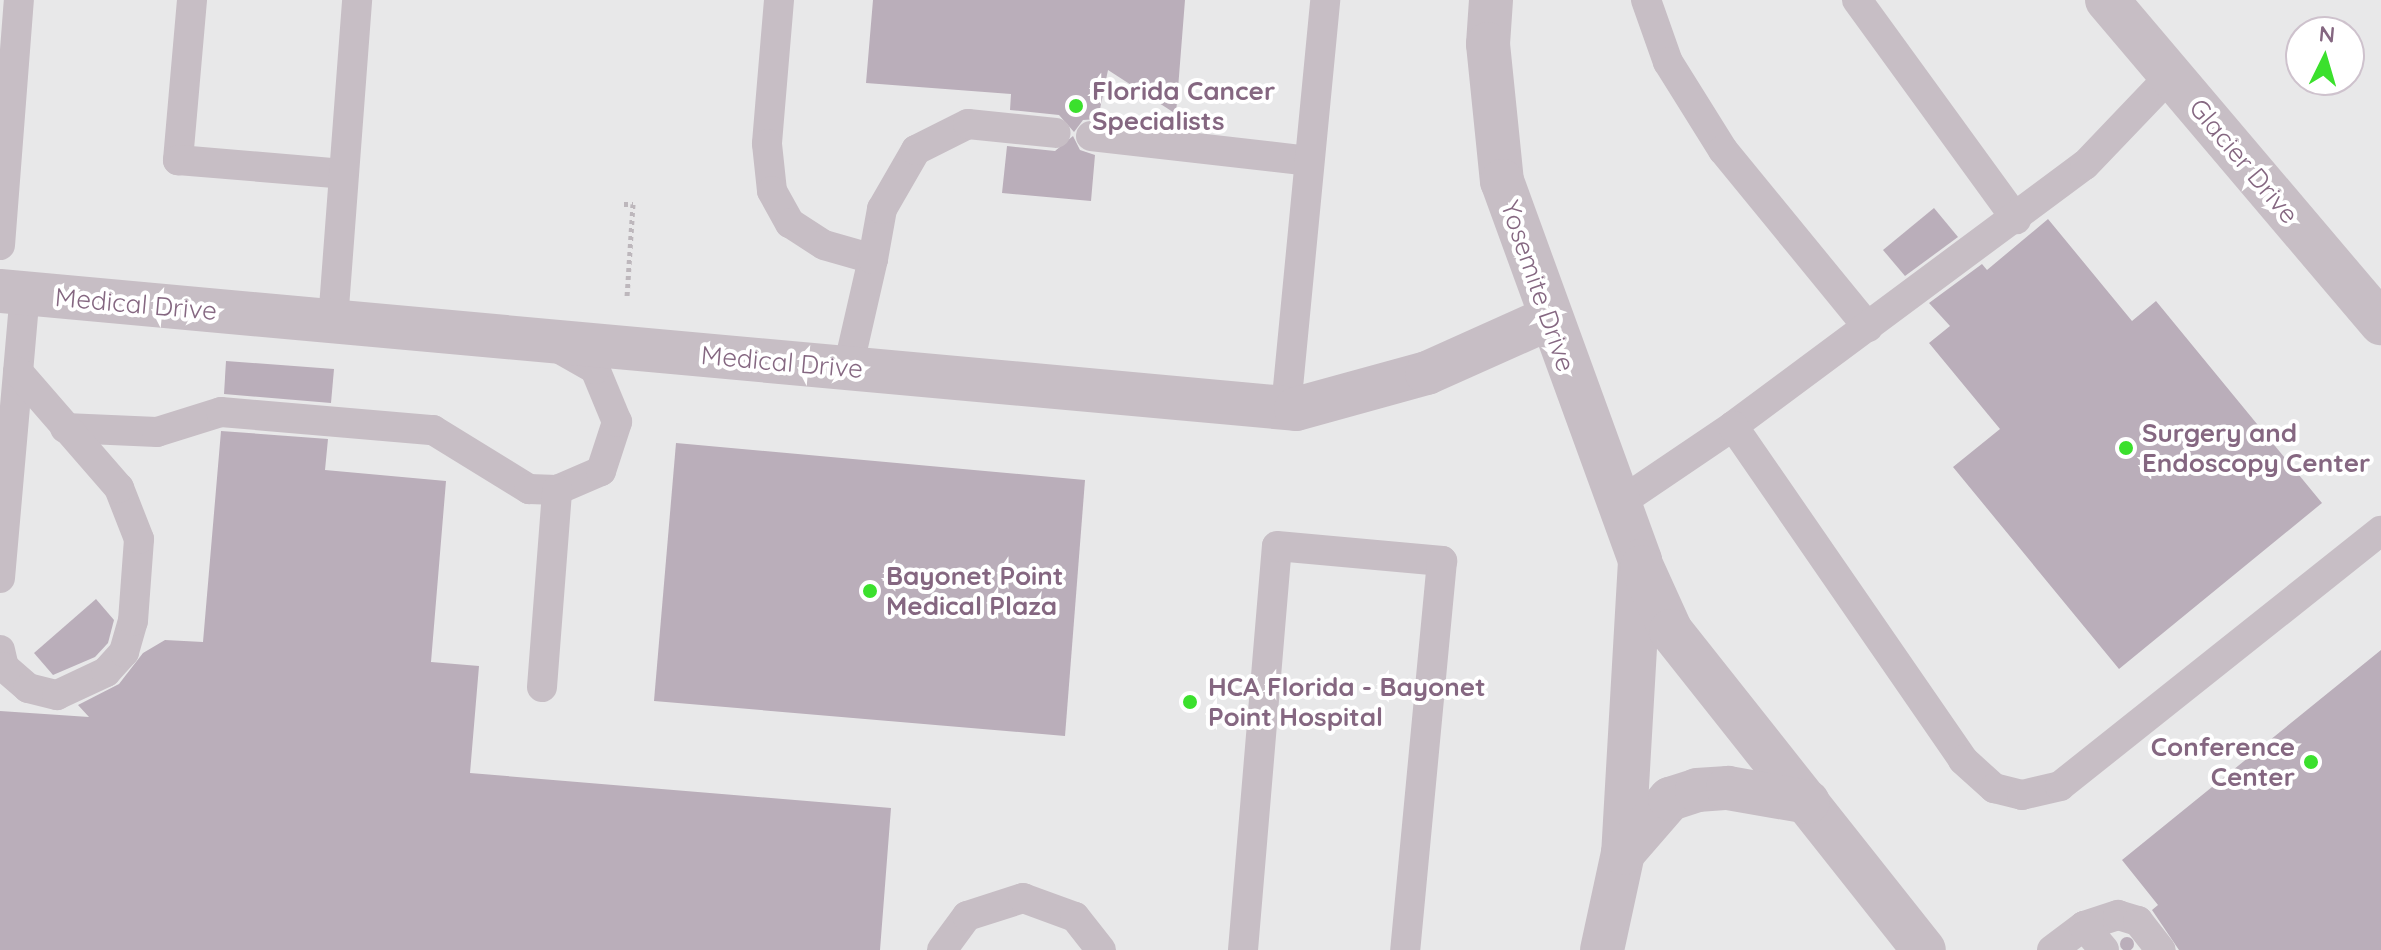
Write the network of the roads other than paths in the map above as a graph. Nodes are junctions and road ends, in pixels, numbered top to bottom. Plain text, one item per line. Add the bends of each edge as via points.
1 (19, 0) edge
2 (192, 0) edge
3 (357, 0) edge
4 (779, 0) edge
5 (1325, 0) edge
6 (1491, 0) edge
7 (1646, 0) edge
8 (1857, 0) edge
9 (2107, 0) edge
10 (2171, 75) junction
11 (1056, 133) dead end
12 (1091, 136) dead end
13 (1309, 161) junction
14 (343, 174) junction
15 (2016, 219) junction
16 (0, 245) edge
17 (873, 259) junction
18 (12, 292) edge
19 (1548, 319) junction
20 (333, 321) junction
21 (2381, 323) edge
22 (1868, 327) junction
23 (534, 339) junction
24 (848, 368) junction
25 (18, 372) junction
26 (1286, 408) junction
27 (1733, 426) junction
28 (65, 428) junction
29 (557, 490) junction
30 (1615, 506) junction
31 (2381, 531) edge
32 (1640, 561) junction
33 (0, 578) edge
34 (0, 650) edge
35 (542, 687) dead end
36 (1808, 802) junction
37 (1623, 853) junction
38 (2084, 926) junction
39 (942, 950) edge
40 (1101, 950) edge
41 (1243, 950) edge
42 (1405, 950) edge
43 (1602, 950) edge
44 (1924, 950) edge
45 (2052, 950) edge
46 (2104, 950) edge
47 (2161, 950) edge

1 - 16 lane
2 - 14 lane via 178,160
3 - 14 lane
4 - 17 lane via 767,144 772,191 801,230
5 - 13 lane
6 - 19 street, Yosemite Drive via 1488,44 1502,181
7 - 22 lane via 1668,62 1723,150
8 - 15 lane
9 - 10 street, Glacier Drive
10 - 15 lane via 2085,165
10 - 21 street, Glacier Drive
11 - 17 lane via 968,124 916,150 882,209
12 - 13 lane
13 - 26 lane
14 - 20 lane
15 - 22 lane
17 - 24 lane
18 - 20 street, Medical Drive
18 - 25 lane
19 - 26 street, Medical Drive via 1427,373
19 - 30 street, Yosemite Drive
20 - 23 street, Medical Drive
22 - 27 lane
23 - 24 street, Medical Drive
23 - 29 lane via 595,369 617,422 601,471
24 - 26 street, Medical Drive
25 - 28 lane
25 - 33 lane
27 - 30 lane
27 - 31 lane via 1963,760 1994,788 2022,795 2060,786
28 - 29 lane via 157,432 221,412 433,430 529,489
28 - 34 lane via 130,512 139,539 133,621 124,652 81,690 57,695 28,688 4,667
29 - 35 lane
30 - 32 street, Yosemite Drive
32 - 36 street, Yosemite Drive via 1671,631
32 - 37 street, Yosemite Drive
36 - 37 street via 1728,788 1697,790 1670,799
36 - 44 street, Yosemite Drive
37 - 43 street, Yosemite Drive
38 - 45 lane
38 - 46 lane
38 - 47 lane via 2118,915 2138,921
39 - 40 lane via 967,916 1023,898 1075,917
41 - 42 lane via 1277,546 1442,561

